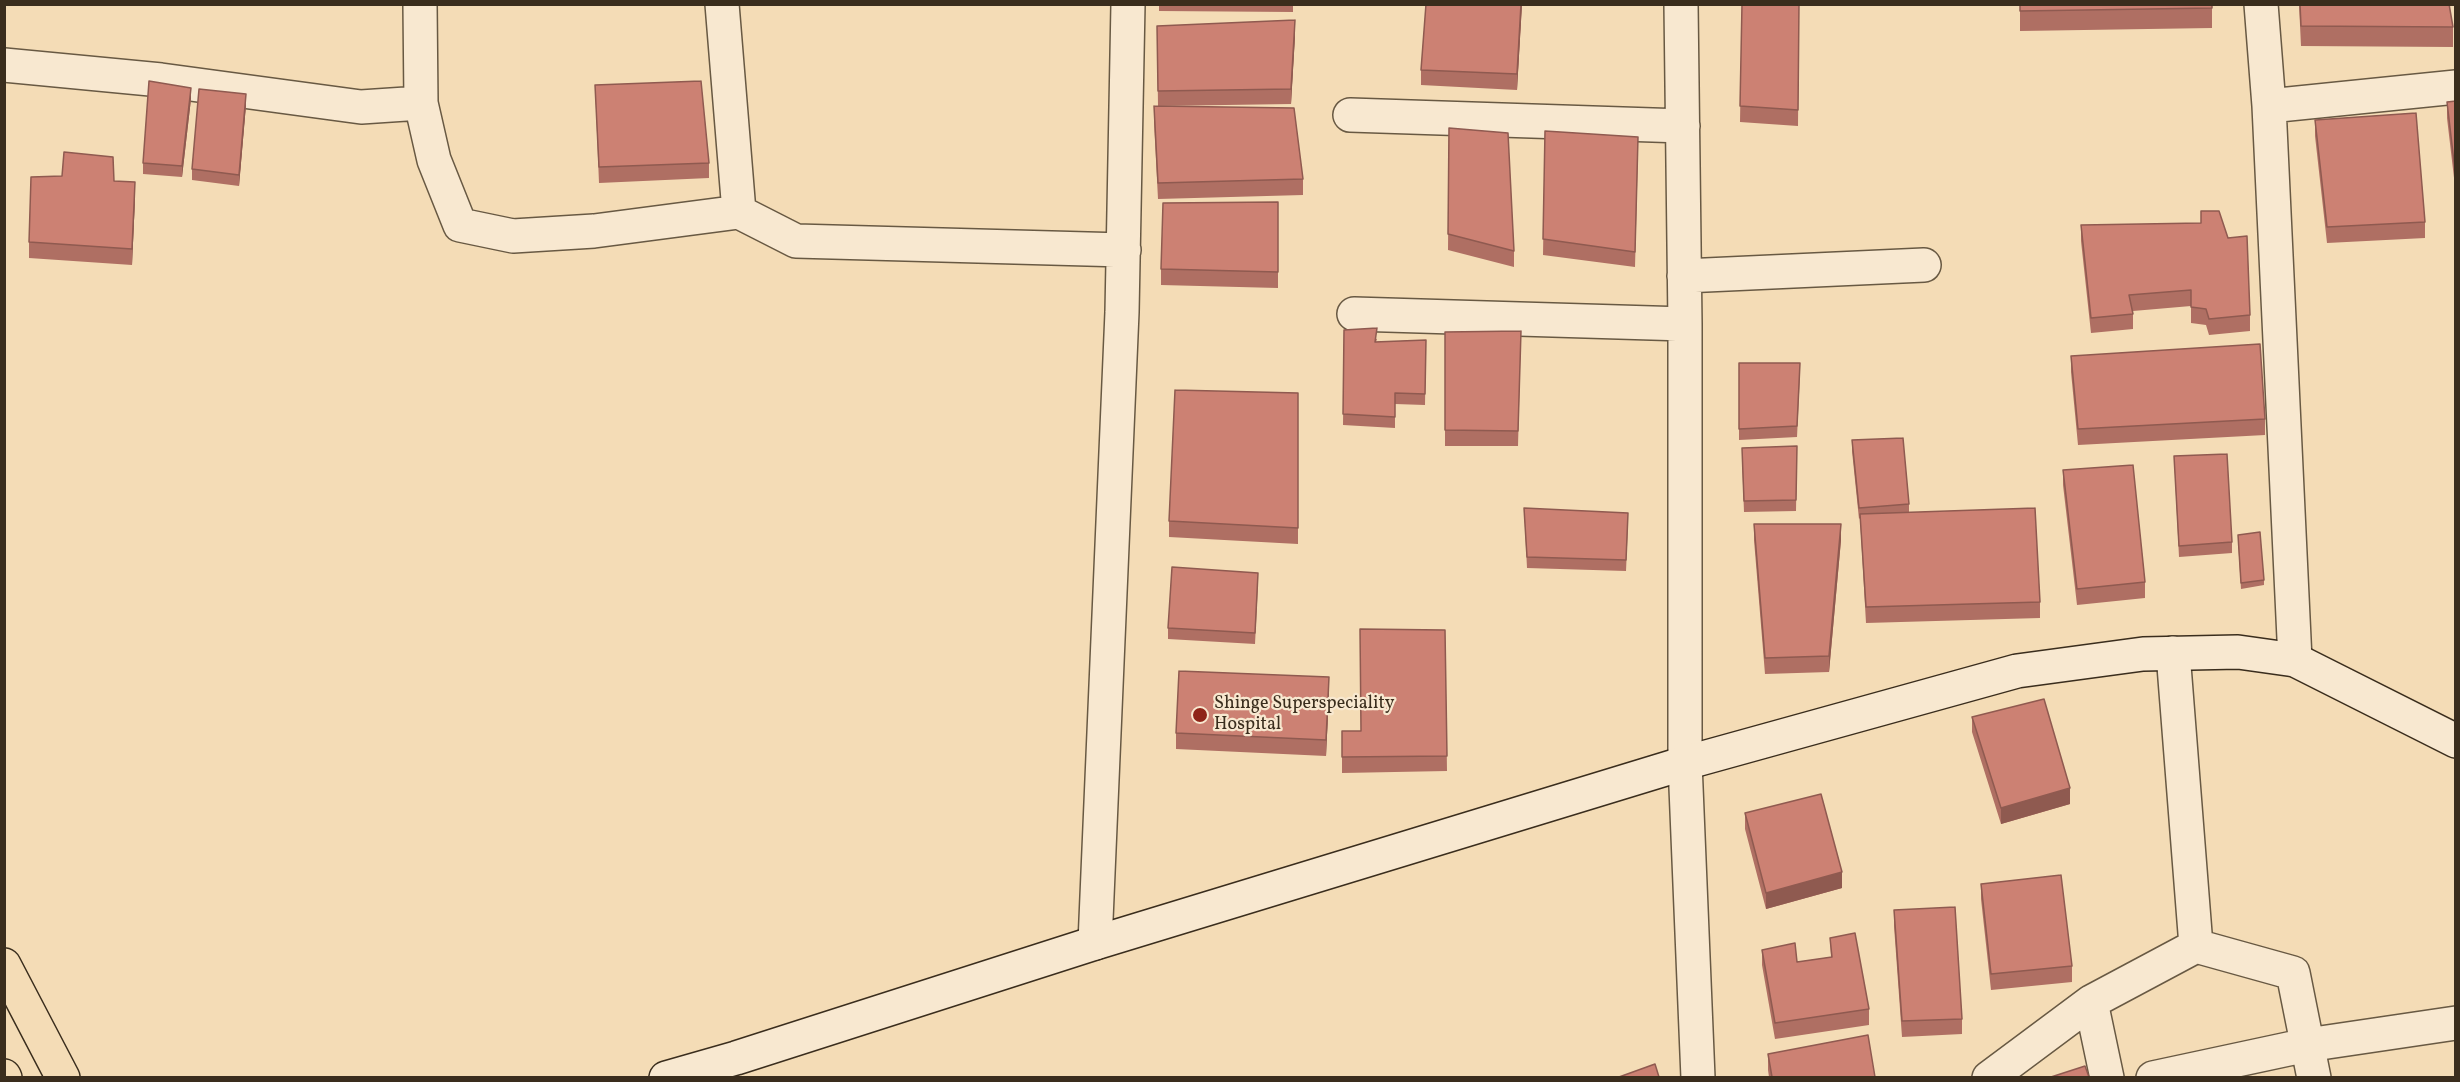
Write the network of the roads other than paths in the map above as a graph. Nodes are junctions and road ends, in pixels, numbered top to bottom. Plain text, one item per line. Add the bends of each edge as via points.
1 (420, 4) edge
2 (722, 4) edge
3 (1128, 4) edge
4 (1681, 4) edge
5 (2261, 4) edge
6 (4, 65) edge
7 (2456, 87) edge
8 (421, 103) junction
9 (2269, 105) junction
10 (1350, 115) dead end
11 (1683, 126) junction
12 (738, 212) junction
13 (1124, 250) junction
14 (1924, 265) dead end
15 (1684, 276) junction
16 (1354, 314) dead end
17 (1685, 324) junction
18 (2173, 653) junction
19 (2295, 660) junction
20 (2456, 741) edge
21 (1685, 763) junction
22 (1095, 943) junction
23 (2196, 946) junction
24 (4, 964) edge
25 (2091, 1002) junction
26 (2456, 1023) edge
27 (2307, 1045) junction
28 (63, 1077) edge
29 (666, 1077) edge
30 (1698, 1077) edge
31 (1989, 1077) edge
32 (2107, 1077) edge
33 (2153, 1077) edge
34 (2314, 1077) edge

1 - 8 street
2 - 12 street
3 - 13 street
4 - 11 street
5 - 9 street
6 - 8 street via 160,80 361,107
7 - 9 street
8 - 12 street via 434,160 460,225 513,236 594,231
9 - 19 street
10 - 11 street
11 - 15 street
12 - 13 street via 796,241
13 - 22 street
14 - 15 street
15 - 17 street
16 - 17 street
17 - 21 street
18 - 19 street via 2238,652
18 - 21 street via 2017,671
18 - 23 street
19 - 20 street
21 - 22 street
21 - 30 street
22 - 29 street
23 - 25 street
23 - 27 street via 2293,973
24 - 28 main road
25 - 31 street
25 - 32 street
26 - 27 street
27 - 33 street
27 - 34 street

